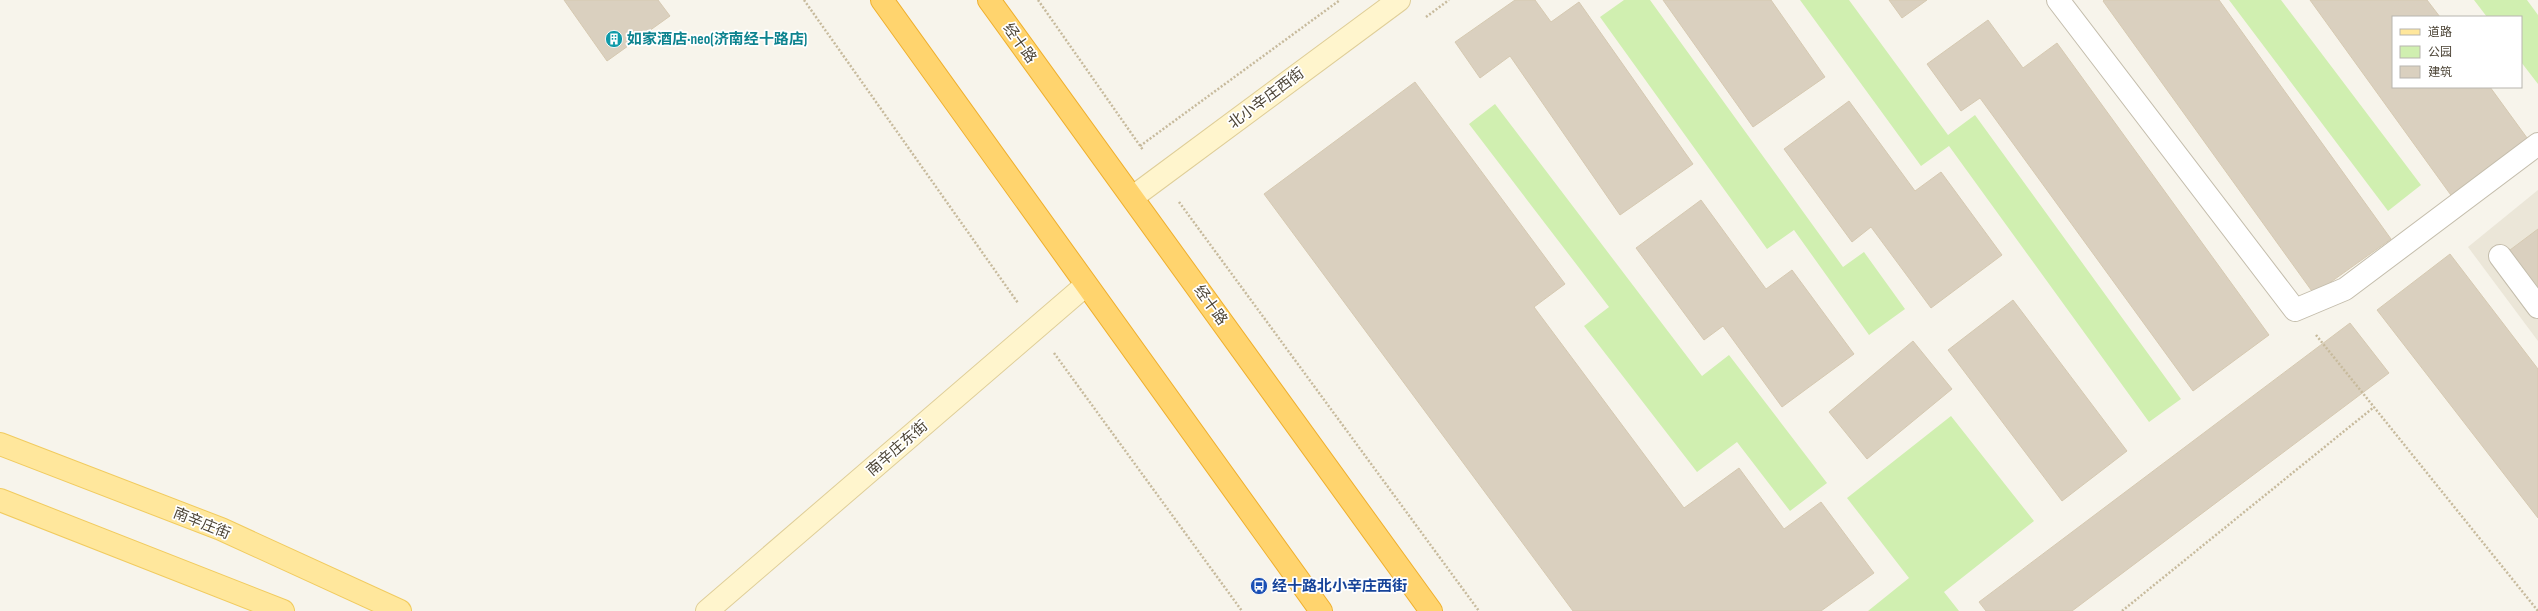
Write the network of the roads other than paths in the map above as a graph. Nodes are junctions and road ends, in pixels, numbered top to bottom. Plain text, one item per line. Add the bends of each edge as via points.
1 (882, 0) edge
2 (989, 0) edge
3 (1399, 0) edge
4 (2058, 0) edge
5 (2538, 144) edge
6 (1133, 196) junction
7 (2500, 256) dead end
8 (1086, 285) junction
9 (2538, 307) edge
10 (0, 444) edge
11 (0, 500) edge
12 (283, 611) edge
13 (400, 611) edge
14 (707, 611) edge
15 (1321, 611) edge
16 (1431, 611) edge

1 - 8 highway
2 - 6 highway, 经十路
3 - 6 street, 北小辛庄西街
4 - 5 street via 2295,310 2345,289
6 - 16 highway, 经十路
7 - 9 street
8 - 14 street, 南辛庄东街
8 - 15 highway
10 - 13 main road, 南辛庄街 via 221,530
11 - 12 main road

